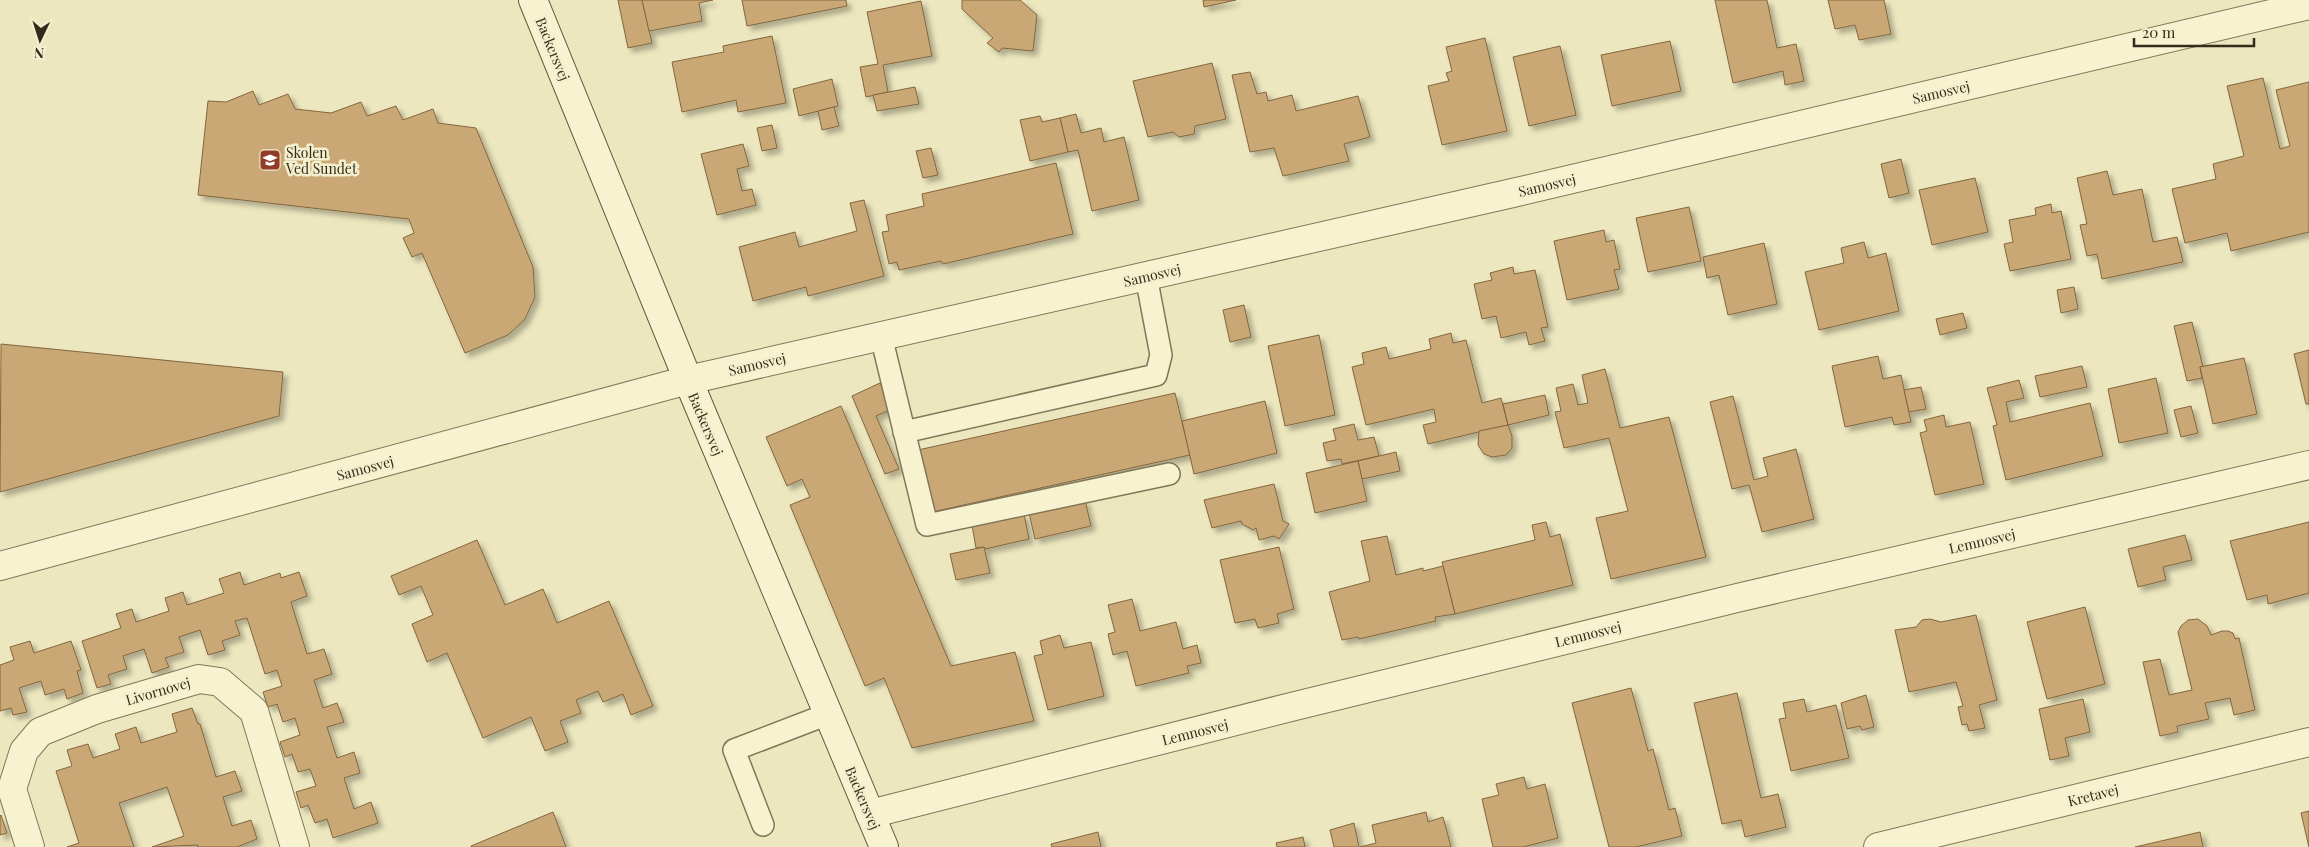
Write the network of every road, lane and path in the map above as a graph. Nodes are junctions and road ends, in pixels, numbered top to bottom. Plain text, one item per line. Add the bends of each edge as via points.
1 (533, 0) edge
2 (2309, 5) edge
3 (1146, 276) junction
4 (881, 336) junction
5 (688, 380) junction
6 (904, 432) junction
7 (2309, 466) edge
8 (1169, 474) dead end
9 (0, 566) edge
10 (828, 714) junction
11 (2309, 742) edge
12 (870, 814) junction
13 (763, 825) dead end
14 (30, 847) edge
15 (295, 847) edge
16 (884, 847) edge
17 (1878, 847) edge

1 - 5 street, Backersvej
2 - 3 street, Samosvej
3 - 4 street, Samosvej
3 - 6 lane via 1160,355 1156,375
4 - 5 street, Samosvej
4 - 6 lane
5 - 9 street, Samosvej
5 - 10 street, Backersvej
6 - 8 lane via 927,524
7 - 12 street, Lemnosvej via 1737,598
10 - 12 street, Backersvej
10 - 13 lane via 734,750
11 - 17 street, Kretavej
12 - 16 street, Backersvej
14 - 15 street, Livornovej via 12,789 24,751 40,732 97,709 199,679 220,682 254,712

